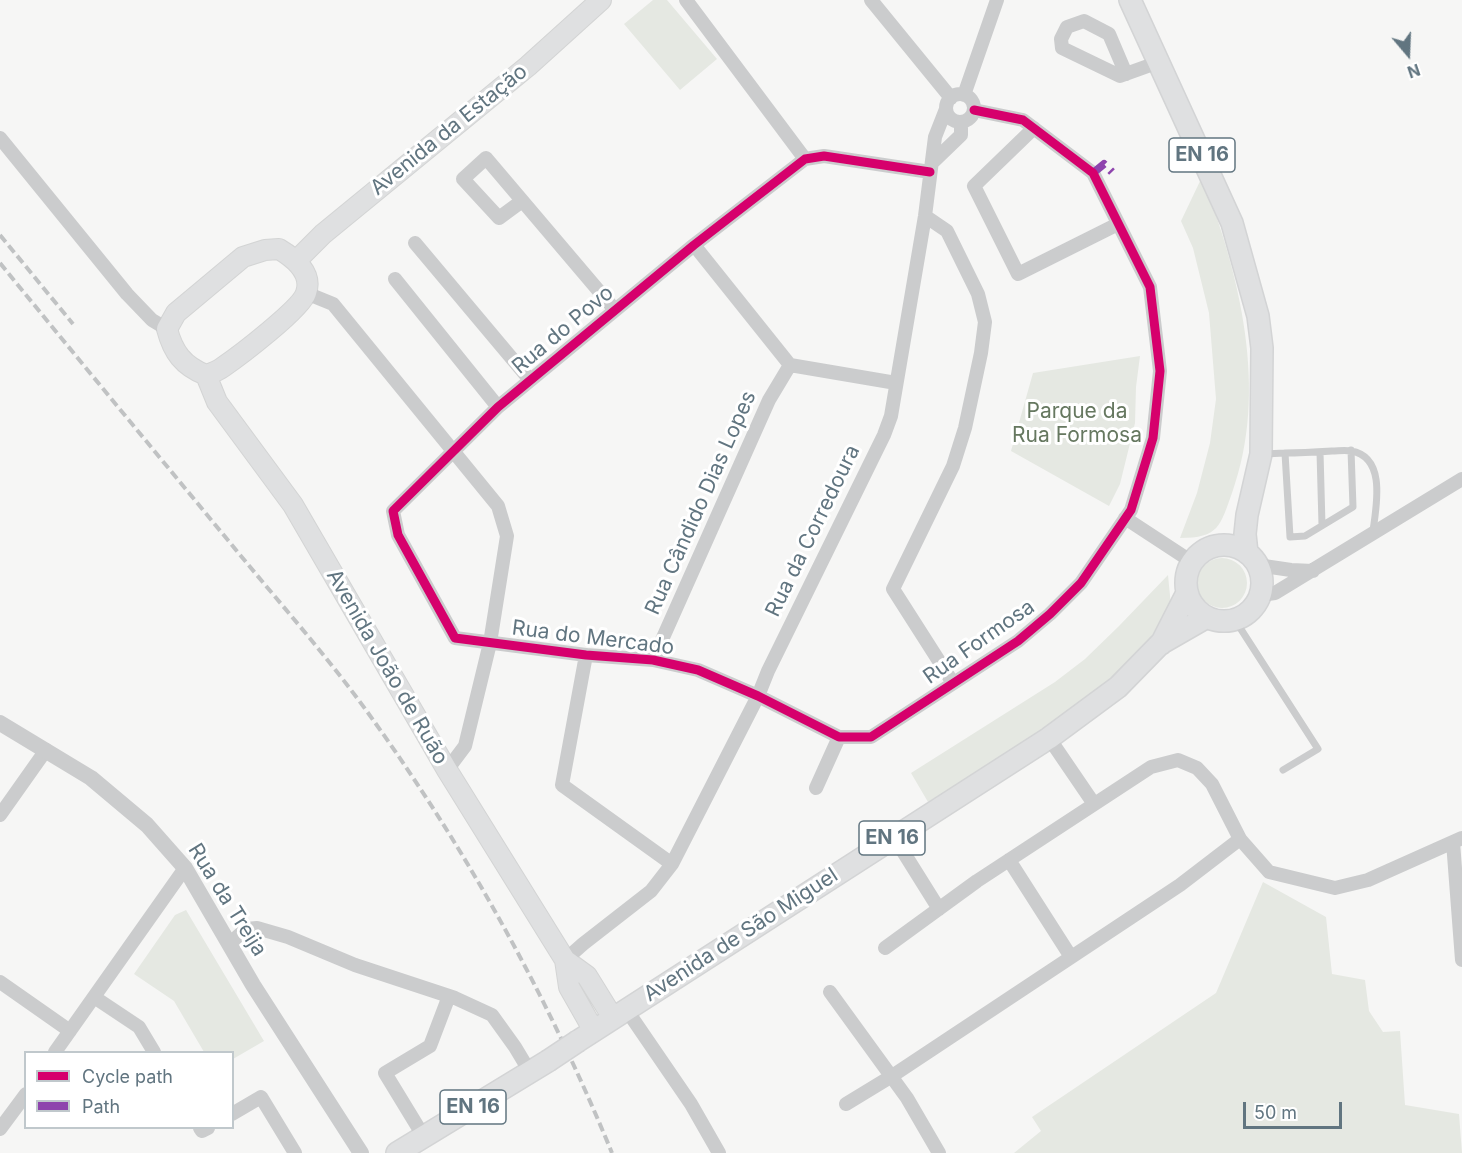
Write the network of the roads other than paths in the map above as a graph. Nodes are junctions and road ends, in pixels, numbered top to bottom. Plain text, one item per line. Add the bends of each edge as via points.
1 (601, 0) edge
2 (686, 0) edge
3 (871, 0) edge
4 (997, 0) edge
5 (1130, 0) edge
6 (1159, 62) junction
7 (1126, 74) junction
8 (954, 101) junction
9 (974, 110) junction
10 (961, 122) junction
11 (1034, 128) junction
12 (0, 138) edge
13 (805, 159) junction
14 (932, 167) junction
15 (522, 201) junction
16 (925, 216) junction
17 (1118, 224) junction
18 (415, 243) dead end
19 (694, 245) junction
20 (297, 260) junction
21 (395, 279) dead end
22 (306, 293) junction
23 (615, 310) junction
24 (167, 329) junction
25 (790, 365) junction
26 (206, 375) junction
27 (530, 380) junction
28 (896, 383) junction
29 (1261, 403) junction
30 (498, 407) junction
31 (1351, 450) junction
32 (453, 452) junction
33 (1320, 452) junction
34 (1286, 453) junction
35 (1261, 454) junction
36 (1462, 479) edge
37 (1125, 518) junction
38 (1322, 525) junction
39 (1373, 532) junction
40 (1221, 546) junction
41 (1252, 559) junction
42 (1194, 561) junction
43 (1312, 571) junction
44 (1187, 592) junction
45 (1261, 595) junction
46 (1207, 617) junction
47 (1235, 620) junction
48 (490, 643) junction
49 (1160, 644) junction
50 (586, 655) junction
51 (653, 660) junction
52 (953, 684) junction
53 (758, 696) junction
54 (0, 723) edge
55 (839, 737) junction
56 (1049, 738) junction
57 (46, 750) junction
58 (447, 770) junction
59 (1283, 770) dead end
60 (816, 788) dead end
61 (1094, 804) junction
62 (0, 815) edge
63 (894, 837) junction
64 (1240, 839) junction
65 (1457, 840) edge
66 (1009, 860) junction
67 (672, 864) junction
68 (185, 868) junction
69 (939, 909) junction
70 (229, 944) junction
71 (885, 948) dead end
72 (1071, 957) junction
73 (565, 960) junction
74 (1462, 960) edge
75 (0, 982) edge
76 (830, 992) dead end
77 (449, 996) junction
78 (94, 998) junction
79 (620, 1013) junction
80 (70, 1031) junction
81 (586, 1036) junction
82 (56, 1051) edge
83 (153, 1051) edge
84 (530, 1072) junction
85 (892, 1076) junction
86 (24, 1097) edge
87 (846, 1104) dead end
88 (234, 1113) edge
89 (0, 1129) edge
90 (424, 1137) junction
91 (295, 1153) edge
92 (361, 1153) edge
93 (397, 1153) edge
94 (719, 1153) edge
95 (939, 1153) edge

1 - 20 main road, Avenida da Estação
2 - 13 street
3 - 8 street
4 - 8 street, Rua da Corredoura
5 - 6 main road, EN 16
6 - 7 street
6 - 29 main road, EN 16 via 1232,223 1258,316
7 - 7 street via 1120,76 1062,48 1061,39 1067,27 1084,21 1109,34
8 - 9 street via 973,102
8 - 10 street via 950,117
8 - 14 street, Rua da Corredoura via 935,138
9 - 10 street via 970,118
9 - 11 street, Rua Formosa via 1023,120
10 - 14 street via 961,135
11 - 17 street, Rua Formosa via 1093,173
11 - 17 street via 974,186 1018,274
12 - 24 street via 127,294 152,320
13 - 14 street via 824,156
13 - 19 street, Rua do Povo
14 - 16 street, Rua da Corredoura
15 - 15 street via 486,158 463,179 499,218
15 - 23 street
16 - 28 street, Rua da Corredoura
16 - 52 street via 947,231 978,294 984,322 965,428 953,466 893,589
17 - 37 street, Rua Formosa via 1150,287 1160,371 1153,438 1131,510
18 - 27 street
19 - 23 street, Rua do Povo
19 - 25 street
20 - 22 main road via 306,277
20 - 24 main road via 279,249 243,258 176,313
21 - 30 street
22 - 26 main road via 294,310 221,368
22 - 32 street via 333,304
23 - 27 street, Rua do Povo
24 - 26 main road via 171,347 192,370
25 - 28 street
25 - 51 street, Rua Cândido Dias Lopes via 769,400
26 - 58 main road, Avenida João de Ruão via 217,402 293,505
27 - 30 street, Rua do Povo
28 - 53 street, Rua da Corredoura via 884,435
29 - 35 main road, EN 16
29 - 40 main road, EN 16 via 1237,511 1230,534
30 - 32 street, Rua do Povo
31 - 33 lane
31 - 38 lane via 1353,507
31 - 39 lane via 1365,457 1375,475
32 - 48 street via 498,506 507,536
32 - 48 street, Rua do Povo via 393,511 398,535 455,638
33 - 34 lane
33 - 38 lane
34 - 35 lane
34 - 38 lane via 1290,537 1305,536
35 - 41 main road, EN 16 via 1245,534
36 - 39 street
37 - 42 street
37 - 52 street, Rua Formosa via 1081,583 1050,614 1018,641
39 - 43 street
40 - 41 main road via 1230,546
40 - 42 main road via 1201,553
41 - 43 street via 1291,570
41 - 45 main road, EN 16 via 1261,574
42 - 44 main road, EN 16 via 1186,581
43 - 45 street via 1275,593
44 - 46 main road via 1191,603
44 - 49 main road, Avenida de São Miguel / EN 16
45 - 47 main road via 1251,610
46 - 47 main road via 1216,621
46 - 49 main road, Avenida de São Miguel / EN 16
47 - 59 lane via 1318,749
48 - 50 street, Rua do Mercado
48 - 58 street via 465,746
49 - 56 main road, Avenida de São Miguel / EN 16 via 1118,687
50 - 51 street, Rua do Mercado
50 - 67 street via 562,785
51 - 53 street, Rua do Mercado via 698,670
52 - 55 street, Rua Formosa via 871,737
53 - 55 street, Rua Formosa
53 - 67 street, Rua da Corredoura
54 - 57 street, Rua da Treija
55 - 60 street
56 - 61 street
56 - 63 main road, Avenida de São Miguel / EN 16
57 - 62 street
57 - 68 street, Rua da Treija via 91,778 147,825
58 - 73 main road, Avenida João de Ruão
61 - 64 street via 1151,767 1178,760 1197,768 1212,784
61 - 66 street
63 - 69 street
63 - 79 main road, Avenida de São Miguel / EN 16
64 - 65 street via 1269,872 1335,888 1368,880
64 - 72 street via 1180,885
65 - 74 street
66 - 69 street
66 - 72 street
67 - 73 street, Rua da Corredoura via 651,891
68 - 70 street, Rua da Treija
68 - 78 street
69 - 71 street
70 - 77 street via 246,929 257,928
70 - 92 street, Rua da Treija
72 - 85 street
73 - 79 main road via 587,976
73 - 81 main road via 569,987
75 - 80 street
76 - 85 street
77 - 84 street via 492,1015
77 - 90 street via 430,1046 385,1073
78 - 80 street
78 - 83 street via 139,1027
79 - 81 main road, EN 16
79 - 94 street via 691,1104
80 - 82 street
81 - 84 main road, EN 16, bridge
84 - 90 main road, EN 16
85 - 87 street
85 - 95 street
86 - 89 street
88 - 91 street via 261,1097
90 - 93 main road, EN 16

